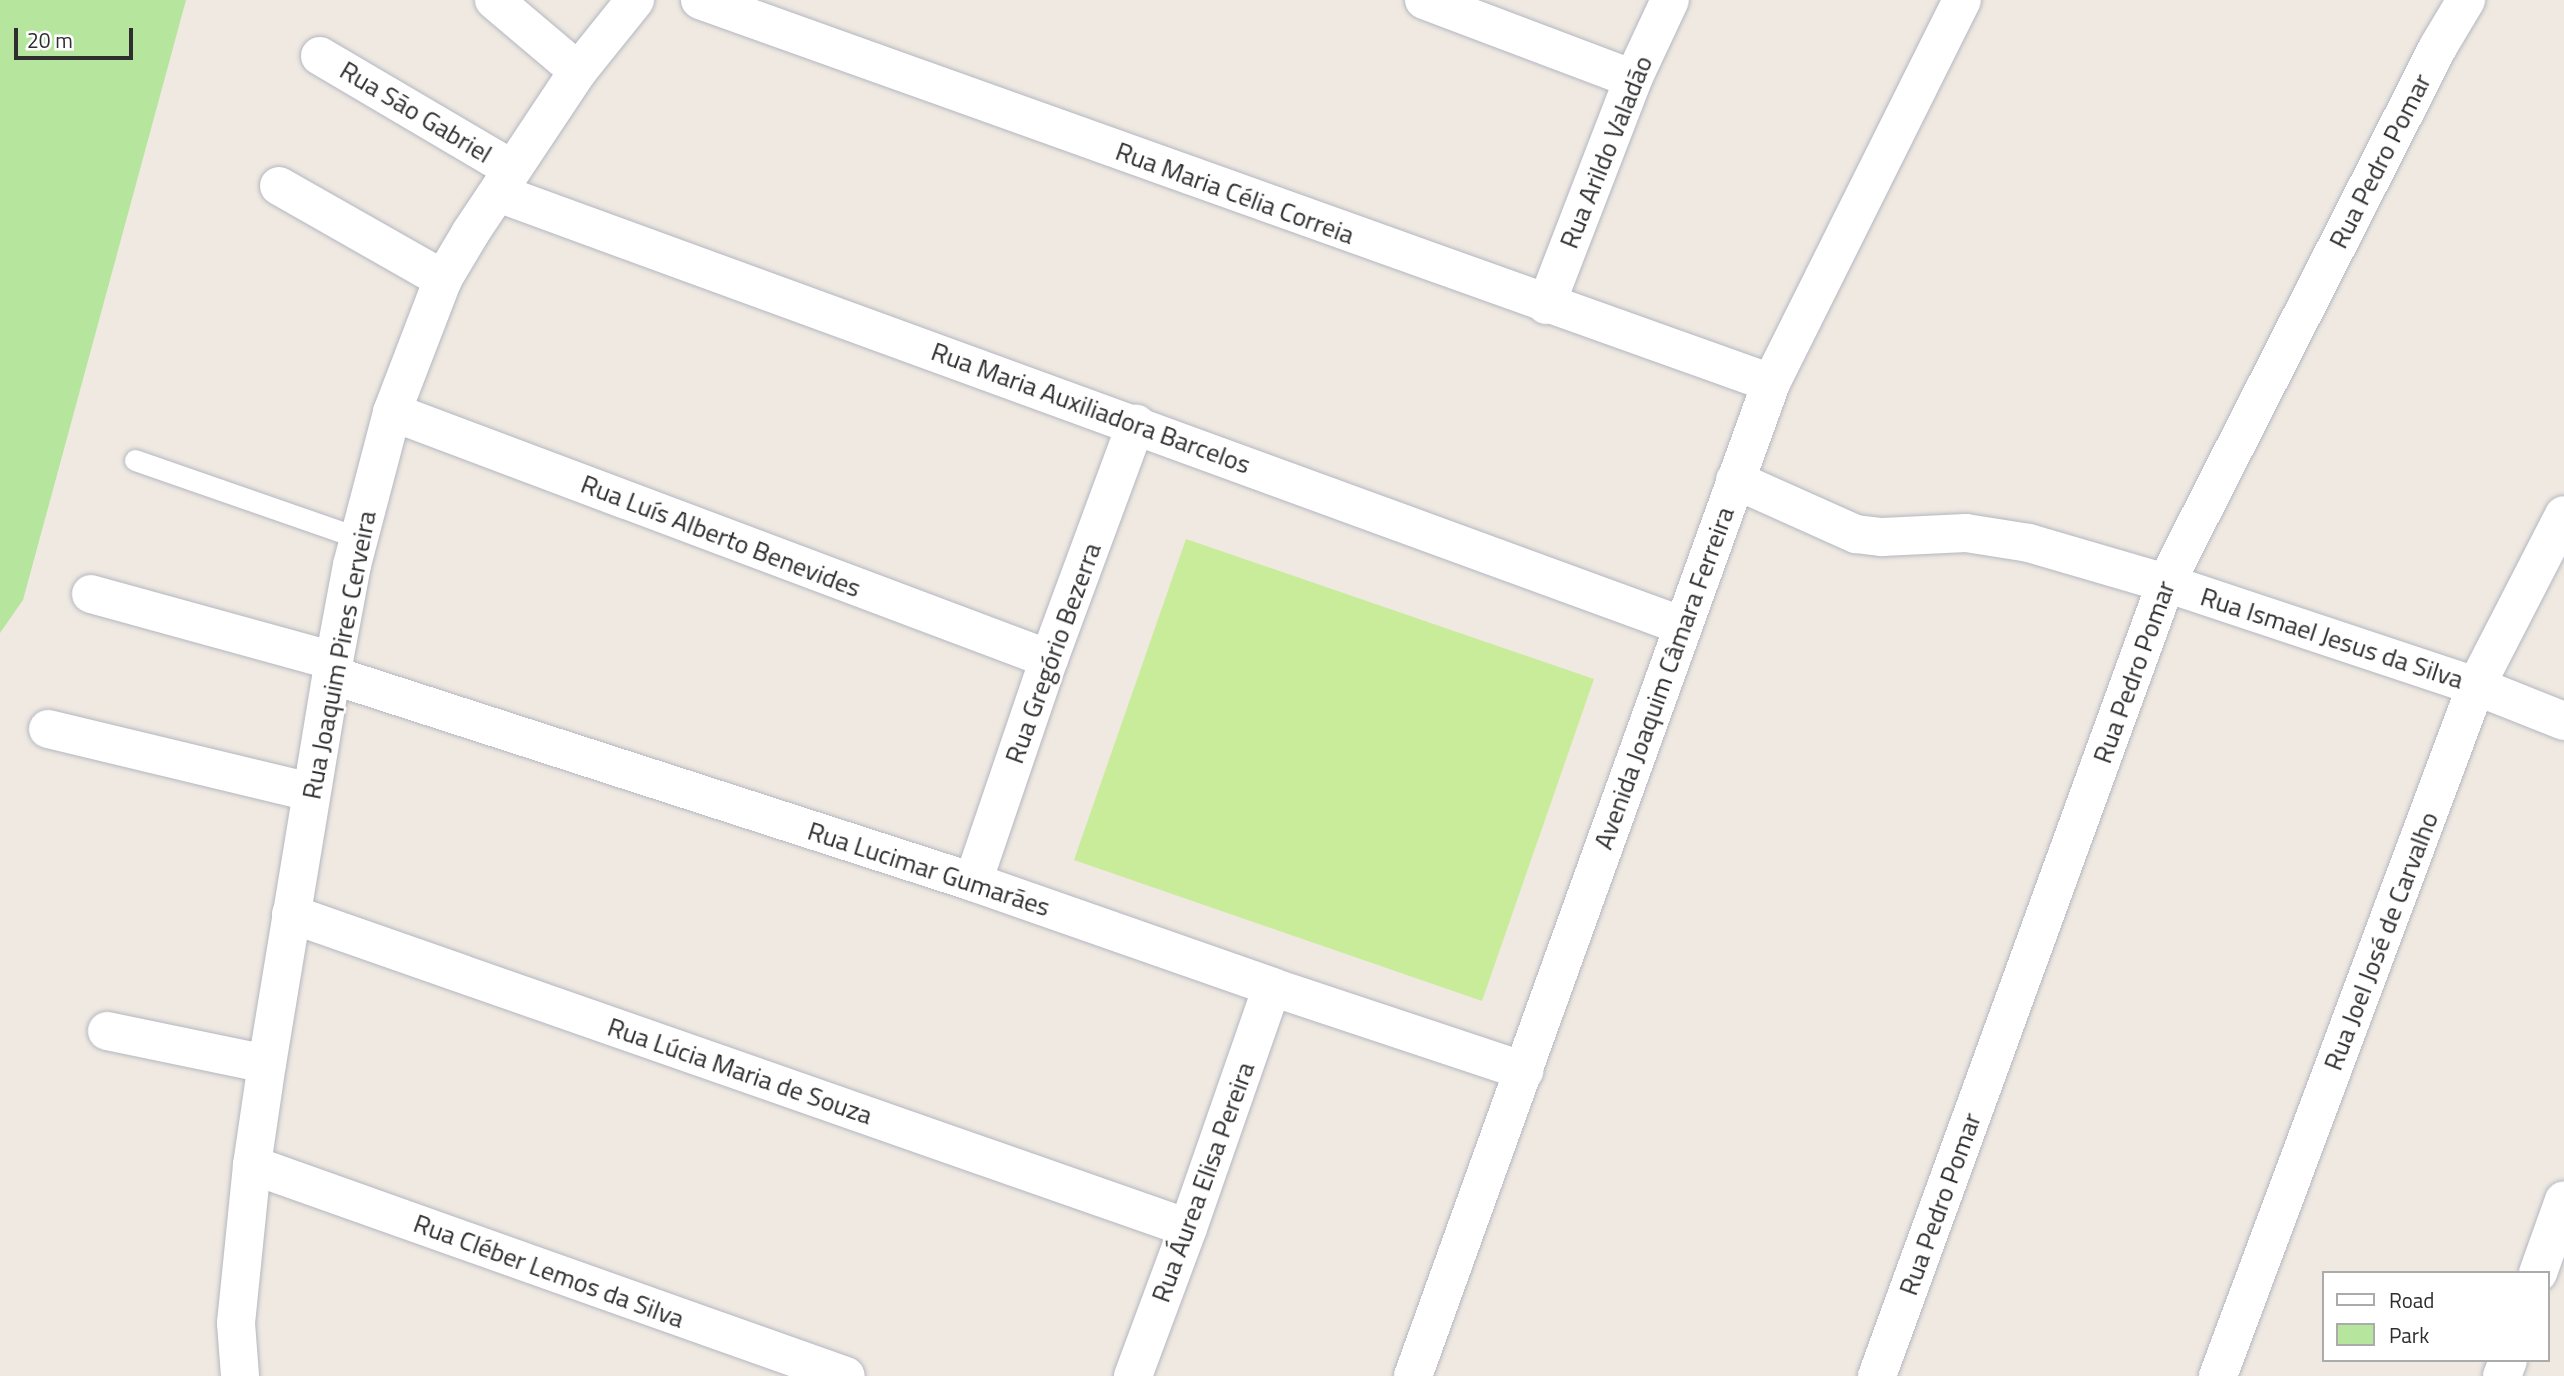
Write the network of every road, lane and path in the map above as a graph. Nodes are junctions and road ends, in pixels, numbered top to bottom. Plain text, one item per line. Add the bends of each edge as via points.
1 (635, 0) edge
2 (700, 0) edge
3 (1424, 0) edge
4 (1670, 0) edge
5 (1962, 0) edge
6 (2466, 0) edge
7 (503, 3) edge
8 (320, 56) dead end
9 (578, 71) junction
10 (1633, 79) junction
11 (505, 181) junction
12 (279, 186) dead end
13 (443, 279) junction
14 (1546, 304) junction
15 (1771, 383) junction
16 (392, 412) junction
17 (1136, 424) junction
18 (135, 460) dead end
19 (1735, 480) junction
20 (2564, 515) edge
21 (359, 538) junction
22 (2166, 583) junction
23 (90, 593) dead end
24 (1683, 626) junction
25 (1049, 659) junction
26 (333, 668) junction
27 (2476, 686) junction
28 (2564, 721) edge
29 (48, 729) dead end
30 (310, 792) junction
31 (973, 882) junction
32 (292, 914) junction
33 (1272, 987) junction
34 (107, 1031) dead end
35 (267, 1064) junction
36 (1524, 1071) junction
37 (252, 1165) junction
38 (2564, 1200) edge
39 (1188, 1228) junction
40 (2539, 1271) edge
41 (240, 1376) edge
42 (846, 1376) edge
43 (1133, 1376) edge
44 (1413, 1376) edge
45 (1877, 1376) edge
46 (2218, 1376) edge

1 - 9 street, Rua Joaquim Pires Cerveira
2 - 14 street, Rua Maria Célia Correia
3 - 10 street
4 - 10 street, Rua Arildo Valadão
5 - 15 street, Avenida Joaquim Câmara Ferreira
6 - 22 street, Rua Pedro Pomar
7 - 9 street
8 - 11 street, Rua Sāo Gabriel
9 - 11 street, Rua Joaquim Pires Cerveira
10 - 14 street, Rua Arildo Valadão
11 - 13 street, Rua Joaquim Pires Cerveira
11 - 17 street, Rua Maria Auxiliadora Barcelos
12 - 13 street
13 - 16 street, Rua Joaquim Pires Cerveira
14 - 15 street, Rua Maria Célia Correia
15 - 19 street, Avenida Joaquim Câmara Ferreira
16 - 21 street, Rua Joaquim Pires Cerveira
16 - 25 street, Rua Luís Alberto Benevides
17 - 24 street, Rua Maria Auxiliadora Barcelos
17 - 25 street, Rua Gregório Bezerra
18 - 21 lane
19 - 22 street, Rua Ismael Jesus da Silva via 1856,534 1966,533 2029,543
19 - 24 street, Avenida Joaquim Câmara Ferreira
20 - 27 street, Rua Joel José de Carvalho
21 - 26 street, Rua Joaquim Pires Cerveira
22 - 27 street, Rua Ismael Jesus da Silva
22 - 45 street, Rua Pedro Pomar
23 - 26 street, Rua Lucimar Gumarães
24 - 36 street, Avenida Joaquim Câmara Ferreira
25 - 31 street, Rua Gregório Bezerra
26 - 30 street, Rua Joaquim Pires Cerveira
26 - 31 street, Rua Lucimar Gumarães
27 - 28 street, Rua Ismael Jesus da Silva
27 - 46 street, Rua Joel José de Carvalho
29 - 30 street
30 - 32 street, Rua Joaquim Pires Cerveira
31 - 33 street, Rua Lucimar Gumarães
32 - 35 street, Rua Joaquim Pires Cerveira
32 - 39 street, Rua Lúcia Maria de Souza
33 - 36 street, Rua Lucimar Gumarães
33 - 39 street, Rua Áurea Elisa Pereira
34 - 35 street
35 - 37 street, Rua Joaquim Pires Cerveira
36 - 44 street, Avenida Joaquim Câmara Ferreira
37 - 41 street, Rua Joaquim Pires Cerveira via 236,1324
37 - 42 street, Rua Cléber Lemos da Silva
38 - 40 street
39 - 43 street, Rua Áurea Elisa Pereira

